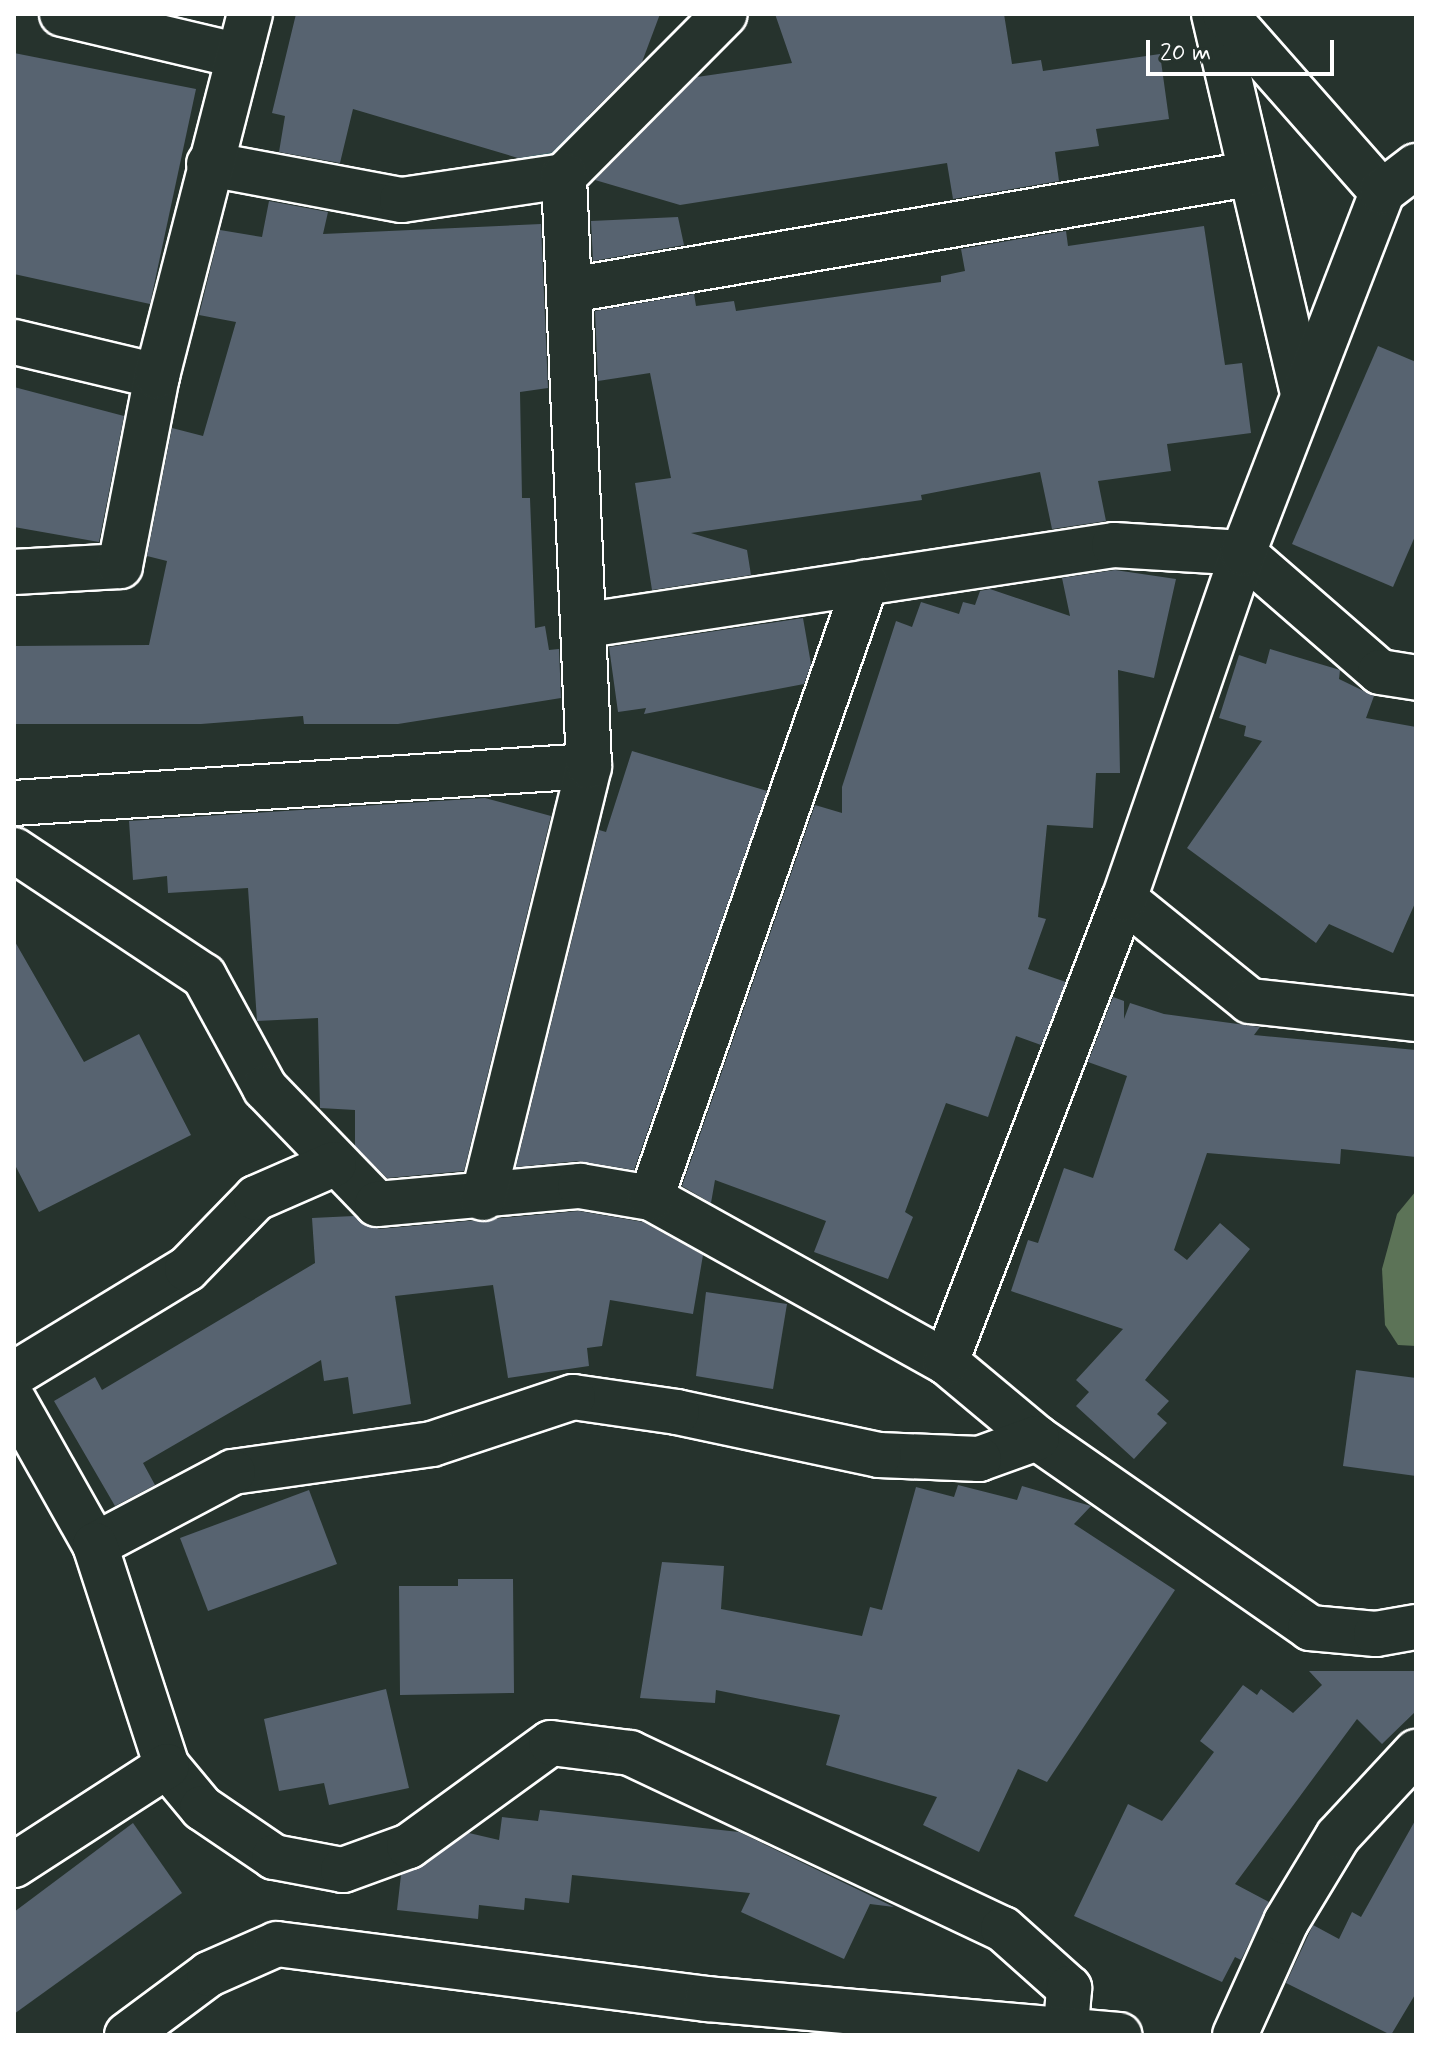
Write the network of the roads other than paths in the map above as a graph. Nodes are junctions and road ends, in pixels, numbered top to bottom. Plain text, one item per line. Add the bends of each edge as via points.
1 (62, 14) edge
2 (250, 14) edge
3 (725, 14) edge
4 (1214, 14) edge
5 (1225, 14) edge
6 (239, 56) junction
7 (209, 164) junction
8 (1249, 174) junction
9 (564, 176) junction
10 (1399, 179) edge
11 (571, 290) junction
12 (14, 342) edge
13 (157, 376) junction
14 (1303, 394) junction
15 (1243, 553) junction
16 (14, 572) edge
17 (866, 582) junction
18 (587, 625) junction
19 (1416, 678) edge
20 (589, 766) junction
21 (14, 803) edge
22 (14, 850) edge
23 (1124, 899) junction
24 (1416, 1019) edge
25 (334, 1164) junction
26 (483, 1198) junction
27 (651, 1198) junction
28 (946, 1362) junction
29 (14, 1374) edge
30 (14, 1401) edge
31 (1037, 1438) junction
32 (95, 1545) junction
33 (1416, 1627) edge
34 (1416, 1752) edge
35 (167, 1766) junction
36 (14, 1865) edge
37 (704, 2017) edge
38 (1066, 2028) junction
39 (127, 2035) edge
40 (1119, 2035) edge
41 (1235, 2035) edge

1 - 6 street
2 - 6 street
3 - 9 street
4 - 8 street
5 - 10 street
6 - 7 street
7 - 9 street via 402,200
7 - 13 street
8 - 11 street
8 - 14 street
9 - 11 street
10 - 14 street
11 - 18 street
12 - 13 street
13 - 16 street via 120,566
14 - 15 street
15 - 17 street via 1114,545
15 - 19 street via 1380,672
15 - 23 street
17 - 18 street
17 - 27 street
18 - 20 street
20 - 21 street
20 - 26 street
22 - 25 street via 204,976 265,1088
23 - 24 street via 1250,1001
23 - 28 street
25 - 26 street via 377,1204
25 - 29 street via 256,1198 187,1269
26 - 27 street via 580,1186
27 - 28 street
28 - 31 street
30 - 32 street
31 - 32 street via 979,1459 879,1455 677,1412 573,1397 432,1444 233,1472
31 - 33 street via 1310,1628 1376,1634
32 - 35 street
34 - 41 street via 1338,1836 1286,1922
35 - 36 street
35 - 38 street via 202,1808 274,1857 343,1870 409,1846 551,1743 630,1753 1003,1929 1069,1988
37 - 38 street
37 - 39 street via 277,1944 209,1974
38 - 40 street

